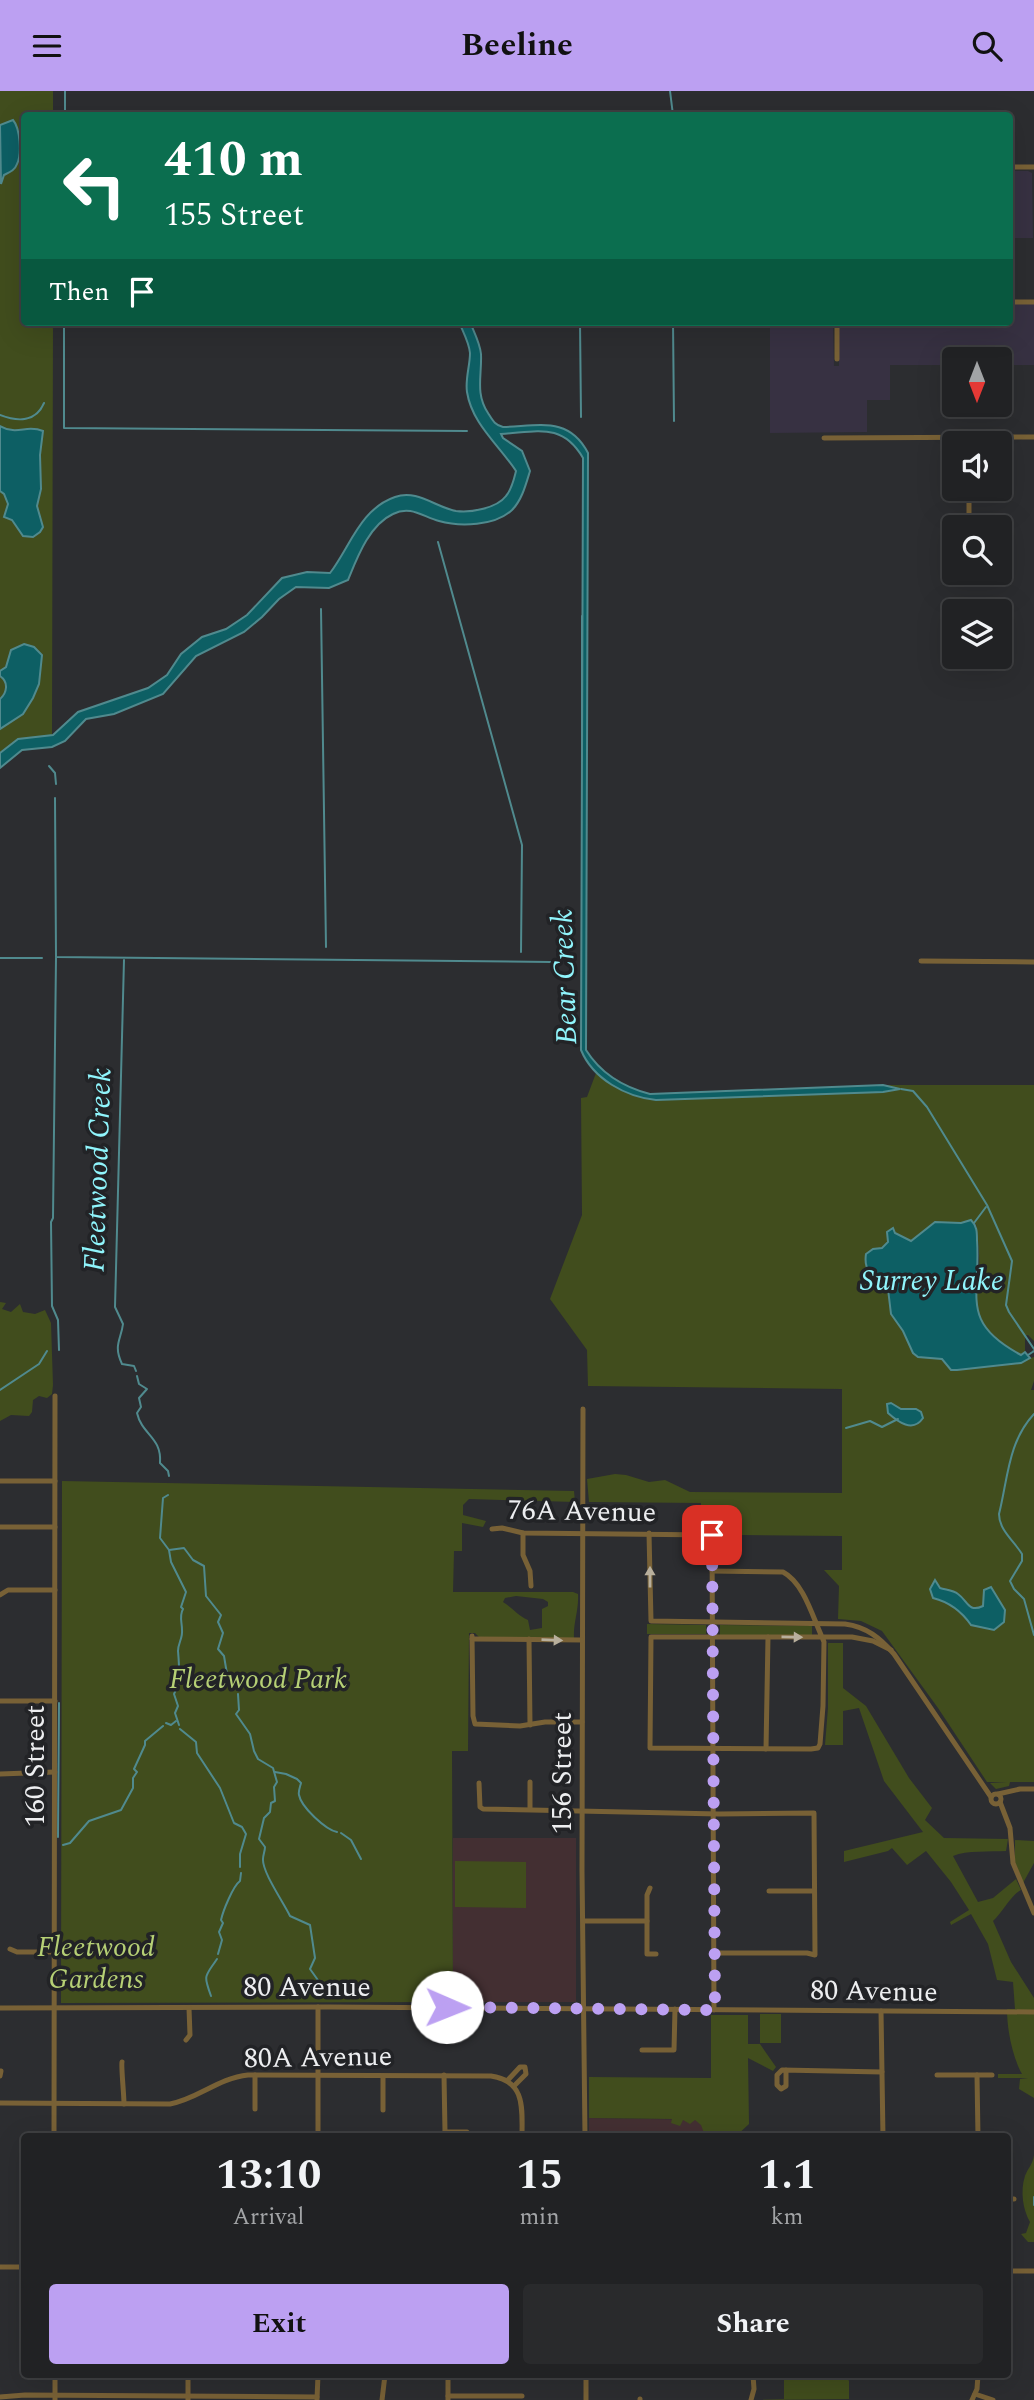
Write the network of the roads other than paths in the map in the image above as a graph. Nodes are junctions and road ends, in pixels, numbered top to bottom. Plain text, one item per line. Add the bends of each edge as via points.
1 (1013, 167) edge
2 (1034, 167) edge
3 (1013, 302) edge
4 (1034, 302) edge
5 (837, 326) edge
6 (837, 359) dead end
7 (1034, 437) edge
8 (824, 438) dead end
9 (1012, 438) edge
10 (942, 440) edge
11 (921, 961) dead end
12 (1034, 962) edge
13 (55, 1396) dead end
14 (583, 1409) dead end
15 (0, 1481) edge
16 (55, 1481) junction
17 (0, 1527) edge
18 (55, 1527) junction
19 (492, 1529) dead end
20 (582, 1532) junction
21 (523, 1533) junction
22 (649, 1533) junction
23 (712, 1571) junction
24 (531, 1586) dead end
25 (55, 1590) junction
26 (0, 1595) edge
27 (713, 1623) junction
28 (816, 1624) junction
29 (713, 1636) junction
30 (768, 1637) junction
31 (822, 1637) junction
32 (529, 1639) junction
33 (582, 1640) junction
34 (891, 1650) junction
35 (0, 1701) edge
36 (54, 1701) junction
37 (582, 1722) junction
38 (530, 1725) junction
39 (713, 1749) junction
40 (766, 1749) junction
41 (55, 1772) junction
42 (0, 1773) edge
43 (530, 1782) dead end
44 (479, 1783) dead end
45 (1034, 1789) edge
46 (997, 1798) junction
47 (530, 1809) junction
48 (582, 1810) junction
49 (714, 1814) junction
50 (650, 1888) dead end
51 (769, 1891) dead end
52 (814, 1891) junction
53 (1034, 1913) edge
54 (583, 1921) junction
55 (647, 1921) junction
56 (10, 1949) dead end
57 (55, 1952) junction
58 (714, 1953) junction
59 (656, 1954) dead end
60 (318, 2007) junction
61 (0, 2008) edge
62 (190, 2008) junction
63 (584, 2008) junction
64 (54, 2009) junction
65 (675, 2009) junction
66 (715, 2010) junction
67 (881, 2011) junction
68 (1034, 2012) edge
69 (186, 2040) dead end
70 (642, 2050) dead end
71 (122, 2062) dead end
72 (786, 2070) dead end
73 (1, 2071) edge
74 (882, 2072) junction
75 (255, 2075) junction
76 (318, 2075) junction
77 (444, 2075) junction
78 (977, 2075) junction
79 (992, 2075) dead end
80 (0, 2076) edge
81 (383, 2076) junction
82 (507, 2081) junction
83 (937, 2083) dead end
84 (514, 2087) junction
85 (0, 2103) edge
86 (55, 2103) junction
87 (124, 2104) junction
88 (255, 2109) dead end
89 (383, 2110) dead end
90 (54, 2133) edge
91 (318, 2133) edge
92 (446, 2133) edge
93 (522, 2133) edge
94 (585, 2133) edge
95 (883, 2133) edge
96 (978, 2133) edge
97 (0, 2267) edge
98 (21, 2267) edge
99 (1011, 2271) edge
100 (1034, 2271) edge
101 (55, 2378) edge
102 (188, 2378) edge
103 (318, 2378) edge
104 (385, 2378) edge
105 (448, 2378) edge
106 (586, 2378) edge
107 (753, 2378) edge
108 (977, 2378) edge
109 (522, 2396) dead end
110 (0, 2397) edge
111 (55, 2397) edge
112 (974, 2397) edge
113 (188, 2398) edge
114 (448, 2398) edge
115 (317, 2399) edge
116 (382, 2400) edge
117 (586, 2400) edge
118 (751, 2400) edge
119 (993, 2400) edge

1 - 2 street
3 - 4 street
5 - 6 street
7 - 9 street
8 - 10 street
11 - 12 street
13 - 16 street, 160 Street
14 - 20 street, 156 Street
15 - 16 street
16 - 18 street, 160 Street
17 - 18 street
18 - 25 street, 160 Street
19 - 21 street, 76A Avenue
20 - 21 street, 76A Avenue
20 - 22 street, 76A Avenue
20 - 33 street, 156 Street
21 - 24 street
22 - 23 street, 76A Avenue via 712,1535
27 -> 22 street via 651,1621
23 - 27 street
23 - 28 street via 787,1573
25 - 26 street via 8,1590
25 - 36 street, 160 Street
27 - 28 street
27 - 29 street
28 - 31 street
28 - 34 street via 860,1627
29 - 30 street
29 - 39 street
29 - 39 street via 650,1637 650,1748
30 -> 31 street
30 - 40 street
31 - 34 street via 859,1638
31 - 40 street via 821,1742 816,1748
32 -> 33 street
32 - 38 street
32 - 38 street via 472,1637 474,1723
33 - 37 street, 156 Street
34 - 46 street
35 - 36 street
36 - 41 street, 160 Street
37 - 38 street
37 - 48 street, 156 Street
39 - 40 street
39 - 49 street
41 - 42 street
41 - 57 street, 160 Street
43 - 47 street
44 - 47 street via 479,1803 484,1809
45 - 46 street via 1015,1790
46 - 53 street via 1010,1828 1015,1871
47 - 48 street
48 - 49 street
48 - 54 street, 156 Street
49 - 52 street via 814,1813
49 - 58 street
50 - 55 street
51 - 52 street
52 - 58 street via 815,1955
54 - 55 street
54 - 63 street, 156 Street
55 - 59 street via 646,1954
56 - 57 street
57 - 64 street, 160 Street
58 - 66 street
60 - 62 street, 80 Avenue
60 - 63 street, 80 Avenue
60 - 76 street
61 - 64 street, 80 Avenue
62 - 64 street, 80 Avenue
62 - 69 street
63 - 65 street, 80 Avenue
63 - 94 street, 156 Street
64 - 86 street, 160 Street
65 - 66 street, 80 Avenue
65 - 70 street via 674,2050
66 - 67 street, 80 Avenue
67 - 68 street, 80 Avenue
67 - 74 street
71 - 87 street
72 - 74 street
73 - 80 street
74 - 95 street
75 - 76 street, 80A Avenue
75 - 87 street, 80A Avenue via 225,2079 174,2103
75 - 88 street
76 - 81 street, 80A Avenue
76 - 91 street
77 - 81 street, 80A Avenue
77 - 82 street, 80A Avenue
77 - 92 street
78 - 79 street
78 - 83 street via 937,2074
78 - 96 street
81 - 89 street
82 - 84 street
82 - 84 street via 525,2067 526,2074
84 - 93 street via 521,2101
85 - 86 street, 80A Avenue
86 - 87 street, 80A Avenue
86 - 90 street, 160 Street
97 - 98 street
99 - 100 street
101 - 111 street
102 - 113 street
103 - 115 street
104 - 116 street
105 - 114 street
106 - 117 street
107 - 118 street
108 - 112 street
109 - 114 street
110 - 111 street
111 - 113 street
112 - 119 street
113 - 115 street

